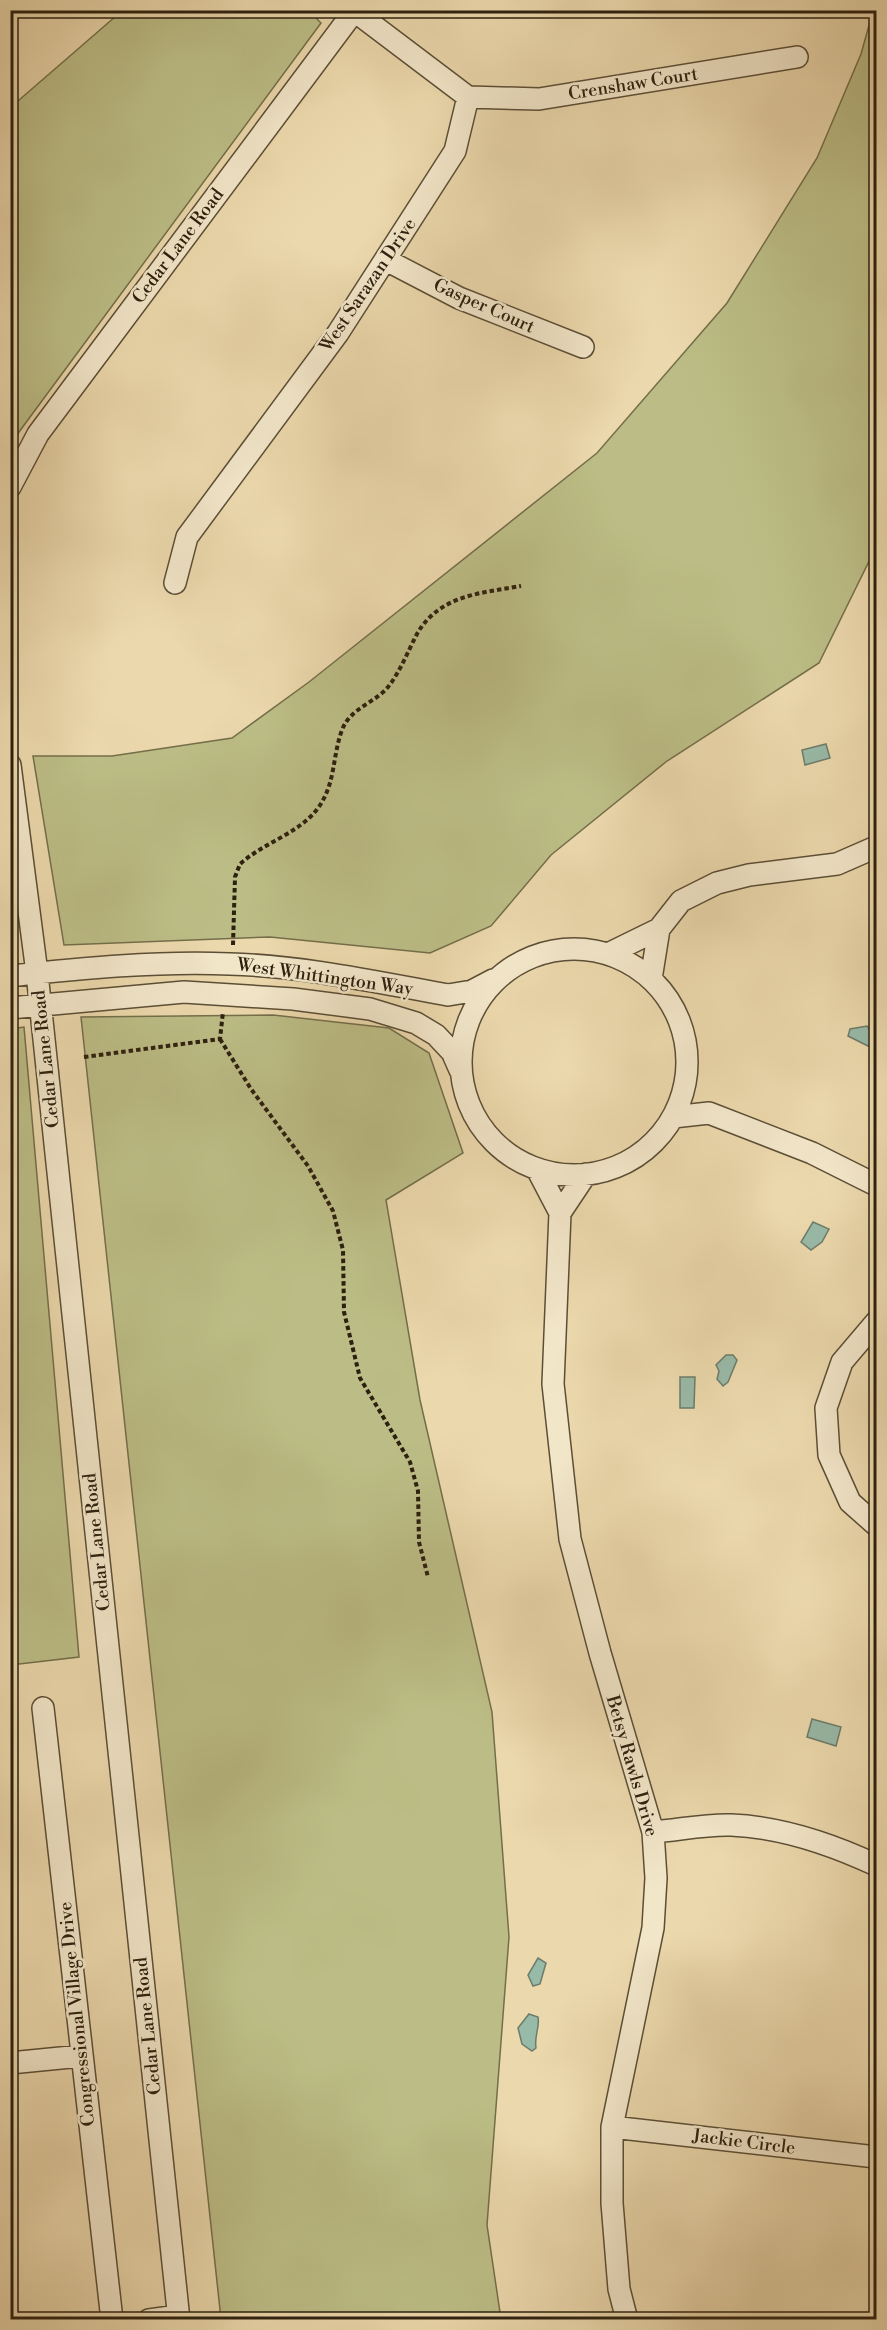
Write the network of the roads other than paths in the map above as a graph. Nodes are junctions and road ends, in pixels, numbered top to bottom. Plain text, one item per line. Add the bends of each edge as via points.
1 (354, 11) edge
2 (797, 57) dead end
3 (468, 97) junction
4 (386, 260) junction
5 (583, 347) dead end
6 (10, 487) edge
7 (175, 583) dead end
8 (10, 765) edge
9 (876, 847) edge
10 (659, 928) junction
11 (608, 954) junction
12 (37, 973) junction
13 (10, 976) edge
14 (501, 976) junction
15 (651, 979) junction
16 (40, 1005) junction
17 (10, 1008) edge
18 (461, 1074) junction
19 (686, 1075) junction
20 (709, 1113) junction
21 (673, 1117) junction
22 (537, 1169) junction
23 (586, 1174) junction
24 (876, 1185) edge
25 (560, 1214) junction
26 (876, 1322) edge
27 (876, 1525) edge
28 (43, 1708) dead end
29 (653, 1832) junction
30 (876, 1865) edge
31 (81, 2056) junction
32 (10, 2063) edge
33 (612, 2127) junction
34 (876, 2157) edge
35 (178, 2318) edge
36 (112, 2319) edge
37 (149, 2319) edge
38 (627, 2319) edge

1 - 3 street
1 - 6 street, Cedar Lane Road via 38,434
2 - 3 street, Crenshaw Court via 539,99
3 - 4 street, West Sarazan Drive via 454,151
4 - 5 street, Gasper Court via 459,298
4 - 7 street, West Sarazan Drive via 338,333 187,537
8 - 12 street, Cedar Lane Road
9 - 10 street via 837,864 749,874 717,883 681,901
10 - 11 street
10 - 15 street
11 - 14 street, West Whittington Way via 558,950 517,965
11 - 15 street, West Whittington Way
12 - 13 street, West Whittington Way
12 - 14 street, West Whittington Way via 181,963 232,964 293,969 448,995 472,991
12 - 16 street, Cedar Lane Road
14 - 18 street via 480,999 468,1022
15 - 19 street, West Whittington Way via 665,994 681,1025
16 - 17 street, West Whittington Way
16 - 18 street, West Whittington Way via 184,992 370,1009 416,1023 436,1035 452,1052
16 - 35 street, Cedar Lane Road
18 - 22 street via 469,1104 490,1138 516,1160
19 - 20 street
19 - 21 street
20 - 21 street
20 - 24 street via 812,1153
21 - 23 street via 662,1133 636,1156
22 - 23 street
22 - 25 street, Betsy Rawls Drive
23 - 25 street
25 - 29 street, Betsy Rawls Drive via 554,1384 570,1539
26 - 27 street via 842,1362 826,1408 829,1455 850,1502
28 - 31 street, Congressional Village Drive
29 - 30 street via 730,1825 773,1830 834,1846
29 - 33 street, Betsy Rawls Drive via 653,1928
31 - 32 street
31 - 36 street, Congressional Village Drive
33 - 34 street, Jackie Circle
33 - 38 street, Betsy Rawls Drive via 612,2203 619,2289
35 - 37 street

